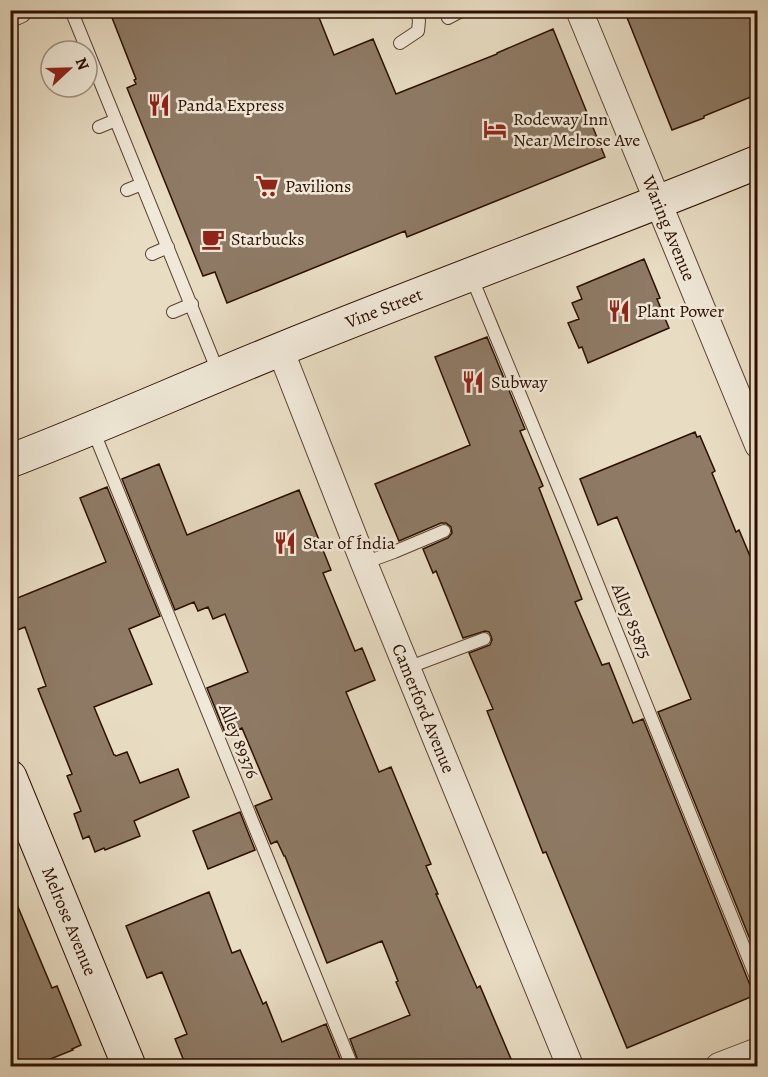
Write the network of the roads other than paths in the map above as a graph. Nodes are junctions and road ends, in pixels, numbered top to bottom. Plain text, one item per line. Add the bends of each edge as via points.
1 (19, 10) edge
2 (71, 10) edge
3 (417, 10) edge
4 (463, 10) edge
5 (579, 10) edge
6 (10, 14) edge
7 (448, 18) dead end
8 (82, 39) edge
9 (400, 43) dead end
10 (99, 81) edge
11 (116, 120) junction
12 (99, 127) dead end
13 (758, 162) edge
14 (142, 184) junction
15 (127, 190) dead end
16 (659, 202) junction
17 (168, 247) junction
18 (152, 254) dead end
19 (471, 275) junction
20 (192, 304) junction
21 (173, 312) dead end
22 (280, 350) junction
23 (219, 375) junction
24 (93, 429) junction
25 (758, 445) edge
26 (10, 460) edge
27 (444, 531) dead end
28 (364, 563) junction
29 (484, 639) dead end
30 (407, 668) junction
31 (10, 777) edge
32 (758, 982) edge
33 (758, 1051) edge
34 (129, 1066) edge
35 (352, 1066) edge
36 (570, 1066) edge
37 (719, 1066) edge

1 - 6 street
2 - 8 lane
3 - 9 lane via 418,31
4 - 7 lane
5 - 16 street, Waring Avenue
10 - 11 lane
11 - 12 lane
11 - 14 lane
13 - 16 main road, Vine Street
14 - 15 lane
14 - 17 lane
16 - 19 main road, Vine Street
16 - 25 street, Waring Avenue
17 - 18 lane
17 - 20 lane
19 - 22 main road, Vine Street
19 - 32 lane, Alley 85875
20 - 21 lane
20 - 23 lane
22 - 23 main road, Vine Street
22 - 28 street, Camerford Avenue
23 - 24 main road, Vine Street
24 - 26 main road, Vine Street
24 - 35 lane, Alley 89376
27 - 28 lane
28 - 30 street, Camerford Avenue
29 - 30 lane
30 - 36 street, Camerford Avenue
31 - 34 main road, Melrose Avenue
33 - 37 street

